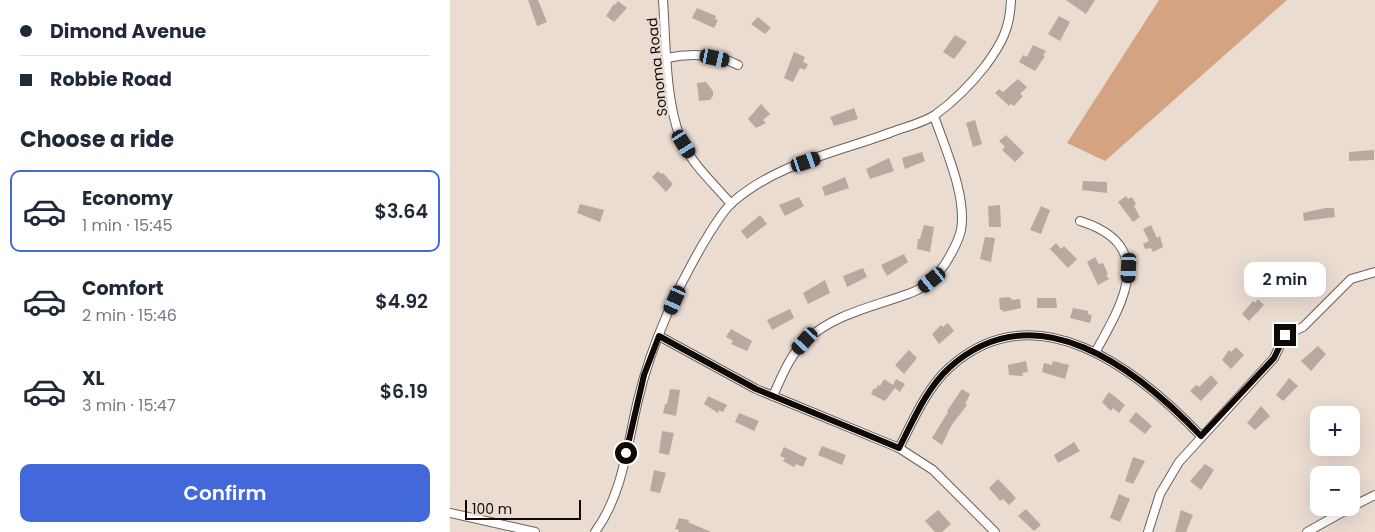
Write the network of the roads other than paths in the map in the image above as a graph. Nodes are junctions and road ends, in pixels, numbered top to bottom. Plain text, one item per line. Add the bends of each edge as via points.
1 (663, 0) edge
2 (1011, 0) edge
3 (667, 58) junction
4 (738, 65) dead end
5 (934, 116) junction
6 (731, 204) junction
7 (1080, 221) dead end
8 (1375, 272) edge
9 (659, 336) junction
10 (1096, 351) junction
11 (773, 396) junction
12 (1201, 436) junction
13 (899, 448) junction
14 (1375, 495) edge
15 (1360, 502) edge
16 (450, 513) edge
17 (1335, 516) edge
18 (535, 532) edge
19 (595, 532) edge
20 (995, 532) edge
21 (1148, 532) edge
22 (1307, 532) edge

1 - 3 street, Sonoma Road
2 - 5 street via 1010,20 1000,46 975,79
3 - 4 street via 694,55
3 - 6 street, Sonoma Road via 672,102 684,144
5 - 6 street via 765,178
5 - 11 street via 962,214 958,240 942,269 922,288 848,314 805,341 784,372
6 - 9 street via 699,250
7 - 10 street via 1114,238 1124,251 1129,268 1123,296
8 - 12 street via 1350,279 1303,327 1285,335 1274,358
9 - 11 street
9 - 19 street via 644,375 620,480
10 - 12 street via 1174,408
10 - 13 street via 1061,340 1024,335 977,349 938,379
11 - 13 street
12 - 21 street via 1168,479
13 - 20 street via 933,470
14 - 15 street
16 - 18 street
17 - 22 street

